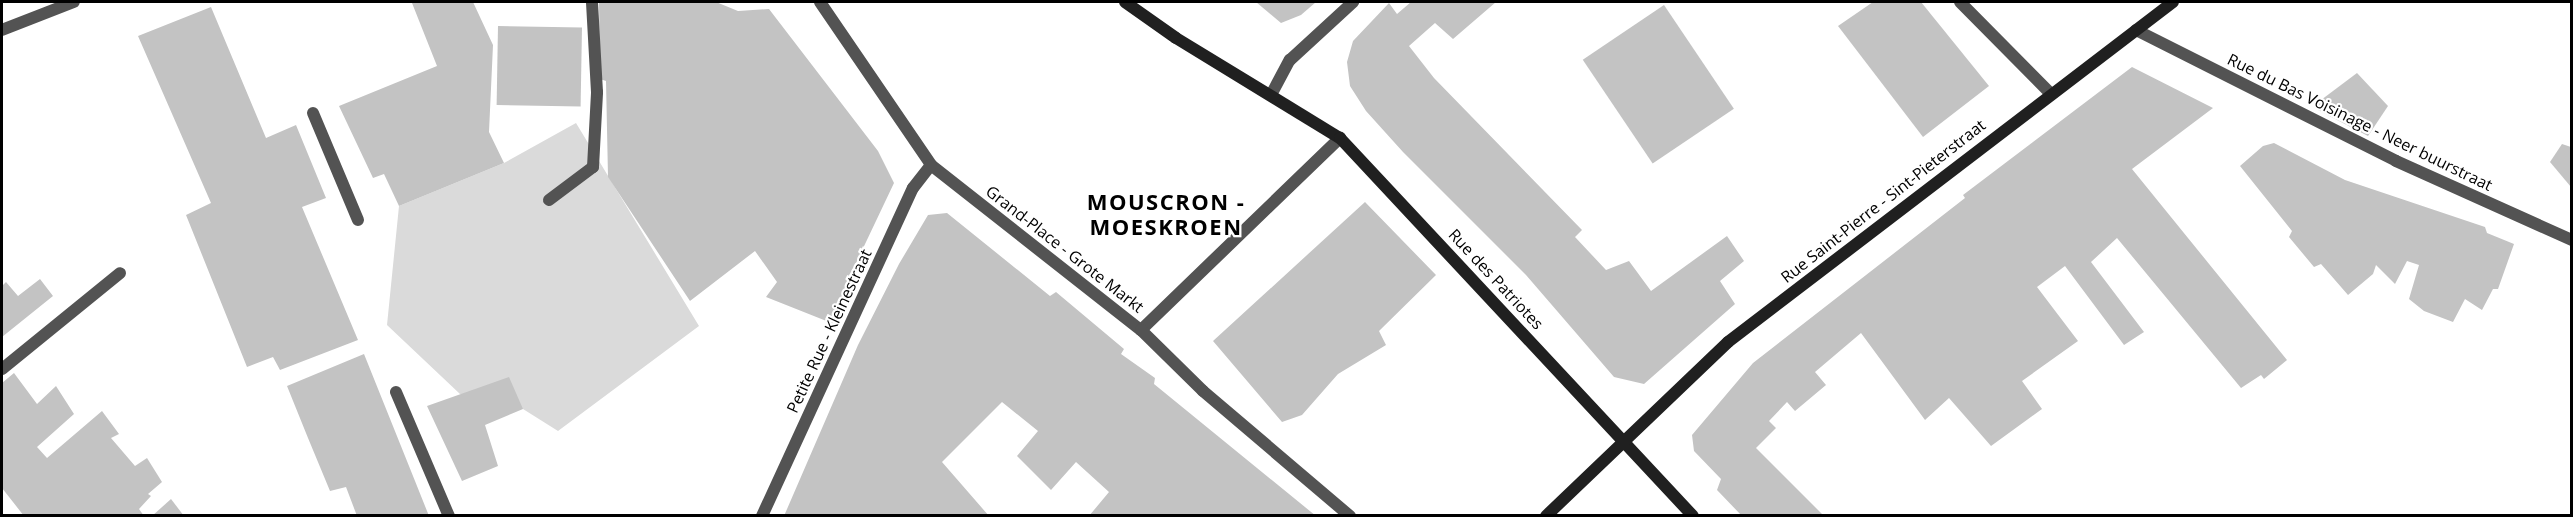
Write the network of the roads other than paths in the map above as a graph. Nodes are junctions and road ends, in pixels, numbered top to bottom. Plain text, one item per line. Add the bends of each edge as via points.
1 (74, 2) edge
2 (592, 2) edge
3 (820, 2) edge
4 (1125, 2) edge
5 (1353, 2) edge
6 (1960, 2) edge
7 (2174, 2) edge
8 (2, 30) edge
9 (2136, 30) junction
10 (2050, 93) junction
11 (1271, 95) junction
12 (313, 113) dead end
13 (1341, 138) junction
14 (931, 165) junction
15 (549, 200) dead end
16 (358, 220) dead end
17 (2571, 240) edge
18 (120, 273) dead end
19 (1141, 330) junction
20 (2, 369) edge
21 (396, 392) dead end
22 (1627, 443) junction
23 (449, 516) edge
24 (762, 516) edge
25 (1350, 516) edge
26 (1546, 516) edge
27 (1693, 516) edge

1 - 8 street
2 - 15 street via 597,92 593,167
3 - 14 street, Grand-Place - Grote Markt
4 - 11 street
5 - 11 street via 1290,60
6 - 10 street
7 - 9 street, Rue Saint-Pierre - Sint-Pieterstraat
9 - 10 street, Rue Saint-Pierre - Sint-Pieterstraat
9 - 17 street, Rue du Bas Voisinage - Neer buurstraat via 2396,161
10 - 22 street, Rue Saint-Pierre - Sint-Pieterstraat via 1728,342
11 - 13 street
12 - 16 street
13 - 19 street, Grand-Place - Grote Markt
13 - 22 street, Rue des Patriotes
14 - 19 street, Grand-Place - Grote Markt
14 - 24 street, Petite Rue - Kleinestraat via 913,188
18 - 20 street
19 - 25 street via 1203,391
21 - 23 street
22 - 26 street, Rue Saint-Pierre - Sint-Pieterstraat
22 - 27 street, Rue des Patriotes

